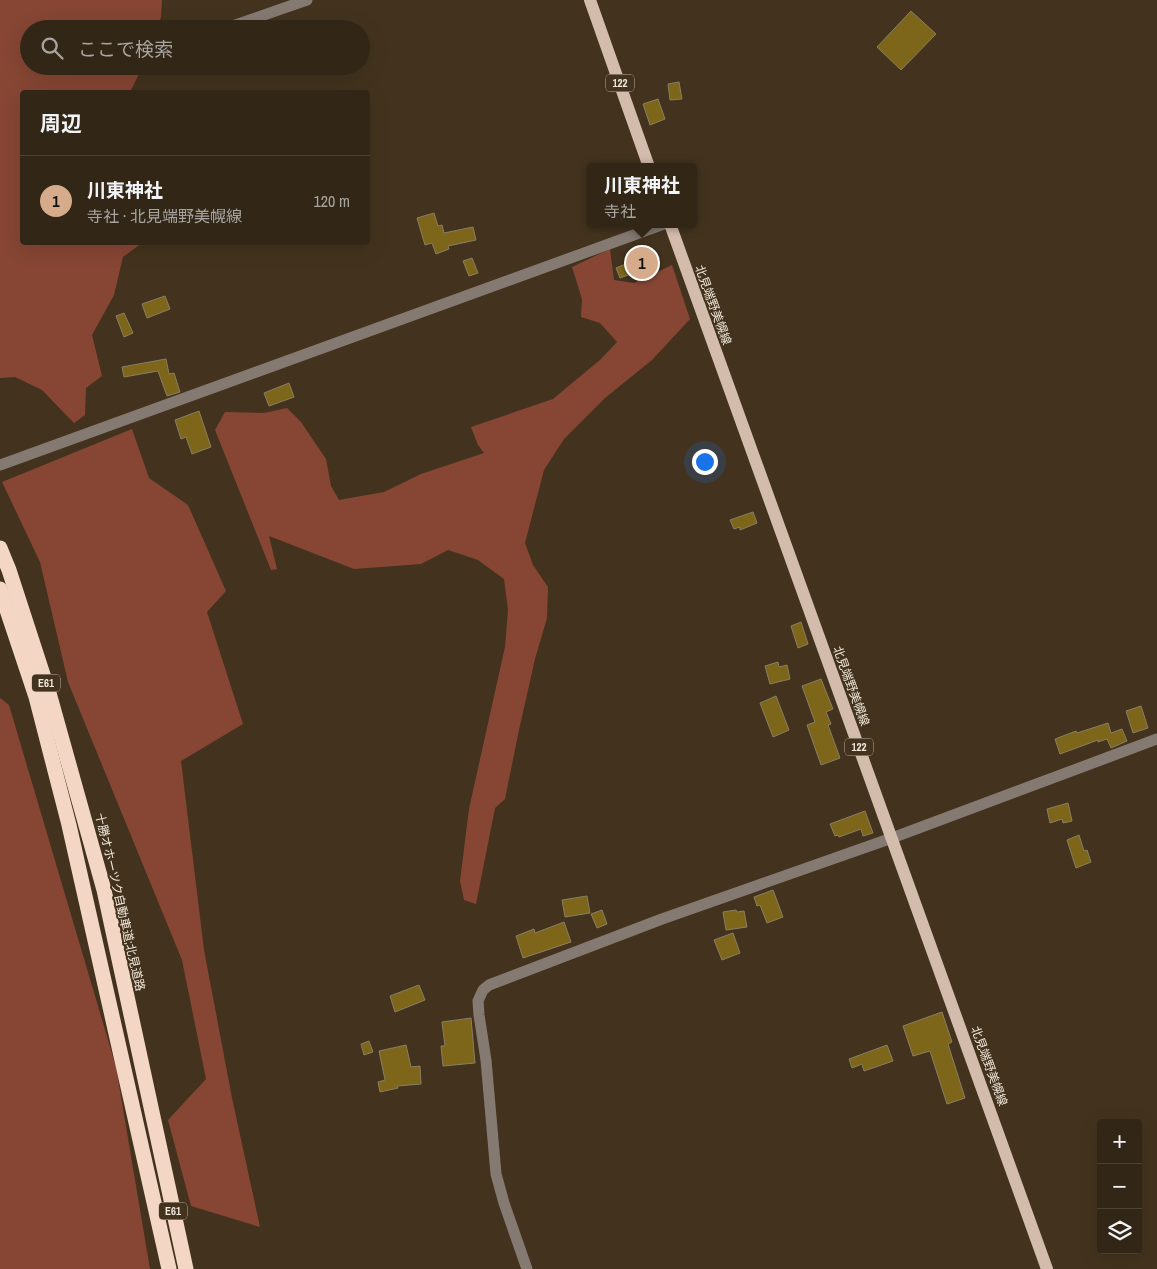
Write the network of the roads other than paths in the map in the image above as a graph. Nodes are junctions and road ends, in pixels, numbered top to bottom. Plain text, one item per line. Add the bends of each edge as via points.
1 (306, 0) edge
2 (590, 0) edge
3 (249, 20) edge
4 (649, 163) edge
5 (653, 228) edge
6 (671, 228) edge
7 (0, 464) edge
8 (0, 548) edge
9 (0, 589) edge
10 (1157, 739) edge
11 (892, 838) junction
12 (169, 1269) edge
13 (188, 1269) edge
14 (528, 1269) edge
15 (1047, 1269) edge

1 - 3 street
2 - 4 main road, 122
5 - 7 street
6 - 11 main road, 北見端野美幌線 / 122
8 - 13 highway, 十勝オホーツク自動車道;北見道路 / E61 via 49,693 104,890
9 - 12 highway, E61 via 36,697 69,824
10 - 11 street
11 - 14 street via 662,919 483,990 478,1001 478,1015 486,1060 496,1174
11 - 15 main road, 北見端野美幌線 / 122

